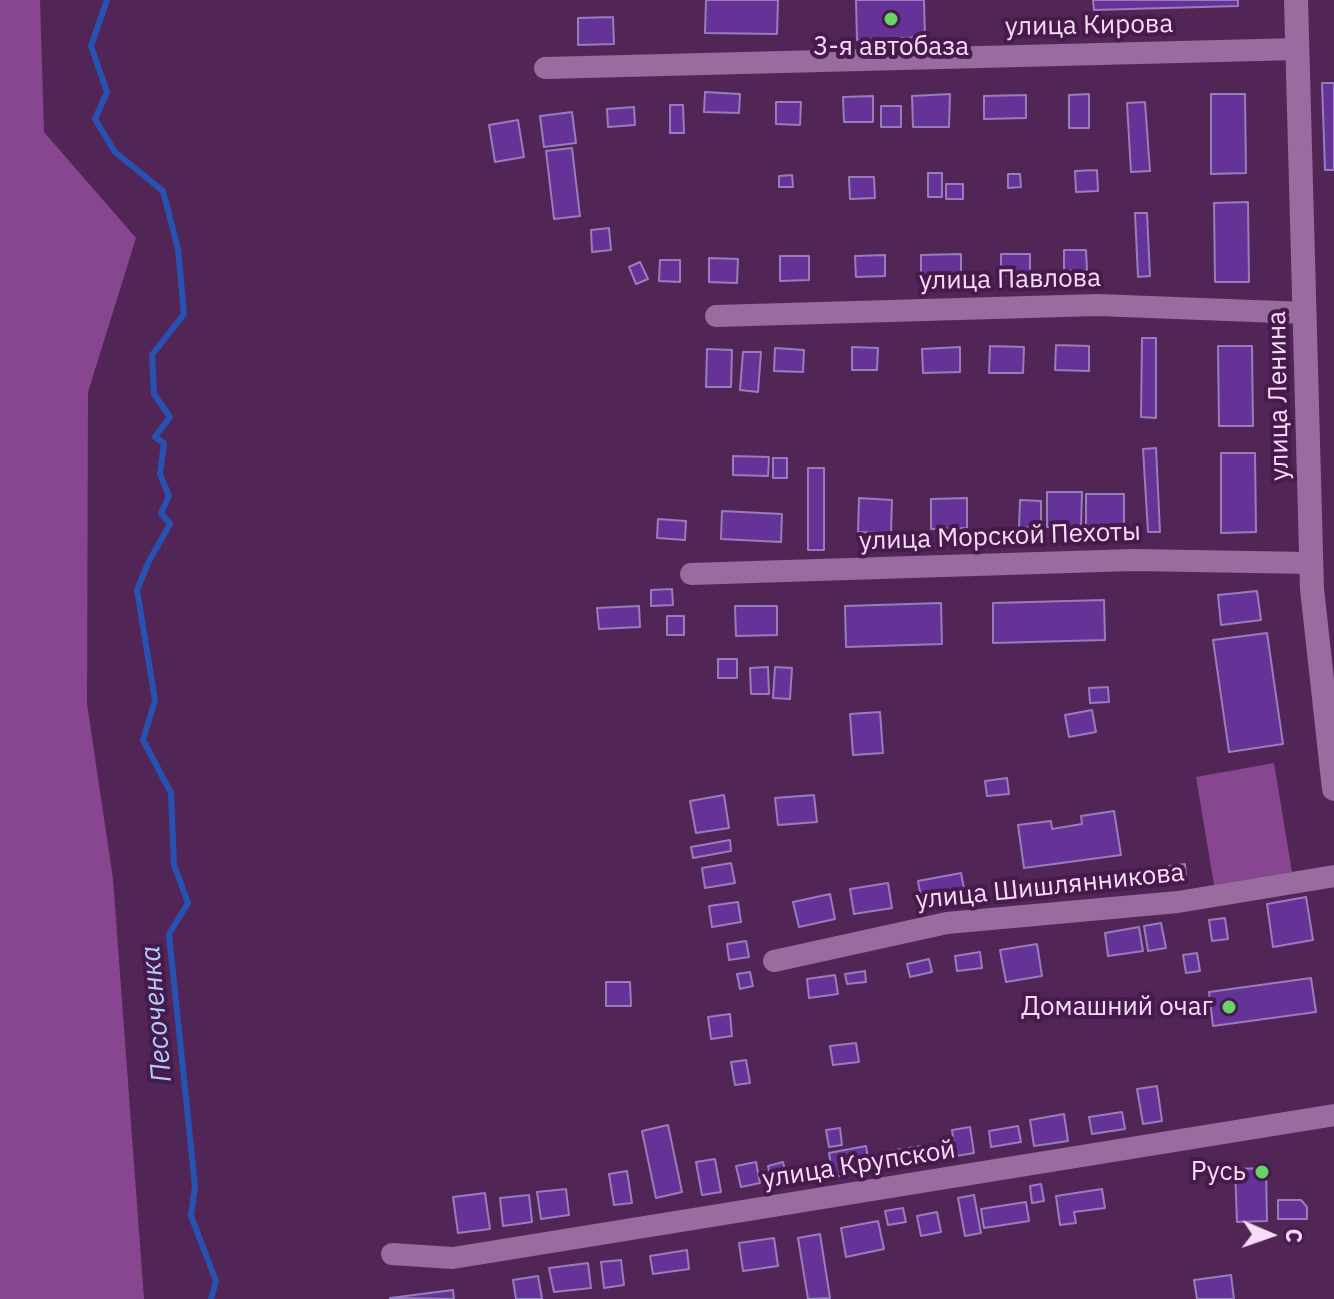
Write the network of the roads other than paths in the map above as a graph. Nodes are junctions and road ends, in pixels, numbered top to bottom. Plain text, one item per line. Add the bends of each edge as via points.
1 (1296, 0) edge
2 (1298, 49) junction
3 (545, 68) dead end
4 (1305, 313) junction
5 (716, 316) dead end
6 (1311, 563) junction
7 (691, 574) dead end
8 (1334, 789) edge
9 (1334, 876) edge
10 (774, 961) dead end
11 (1334, 1115) edge
12 (392, 1254) dead end

1 - 2 street, улица Ленина
2 - 3 street, улица Кирова
2 - 4 street, улица Ленина
4 - 5 street, улица Павлова via 1098,305
4 - 6 street, улица Ленина
6 - 7 street, улица Морской Пехоты via 1133,560
6 - 8 street, улица Ленина
9 - 10 street, улица Шишлянникова via 1178,902 947,923
11 - 12 street, улица Крупской via 453,1258

